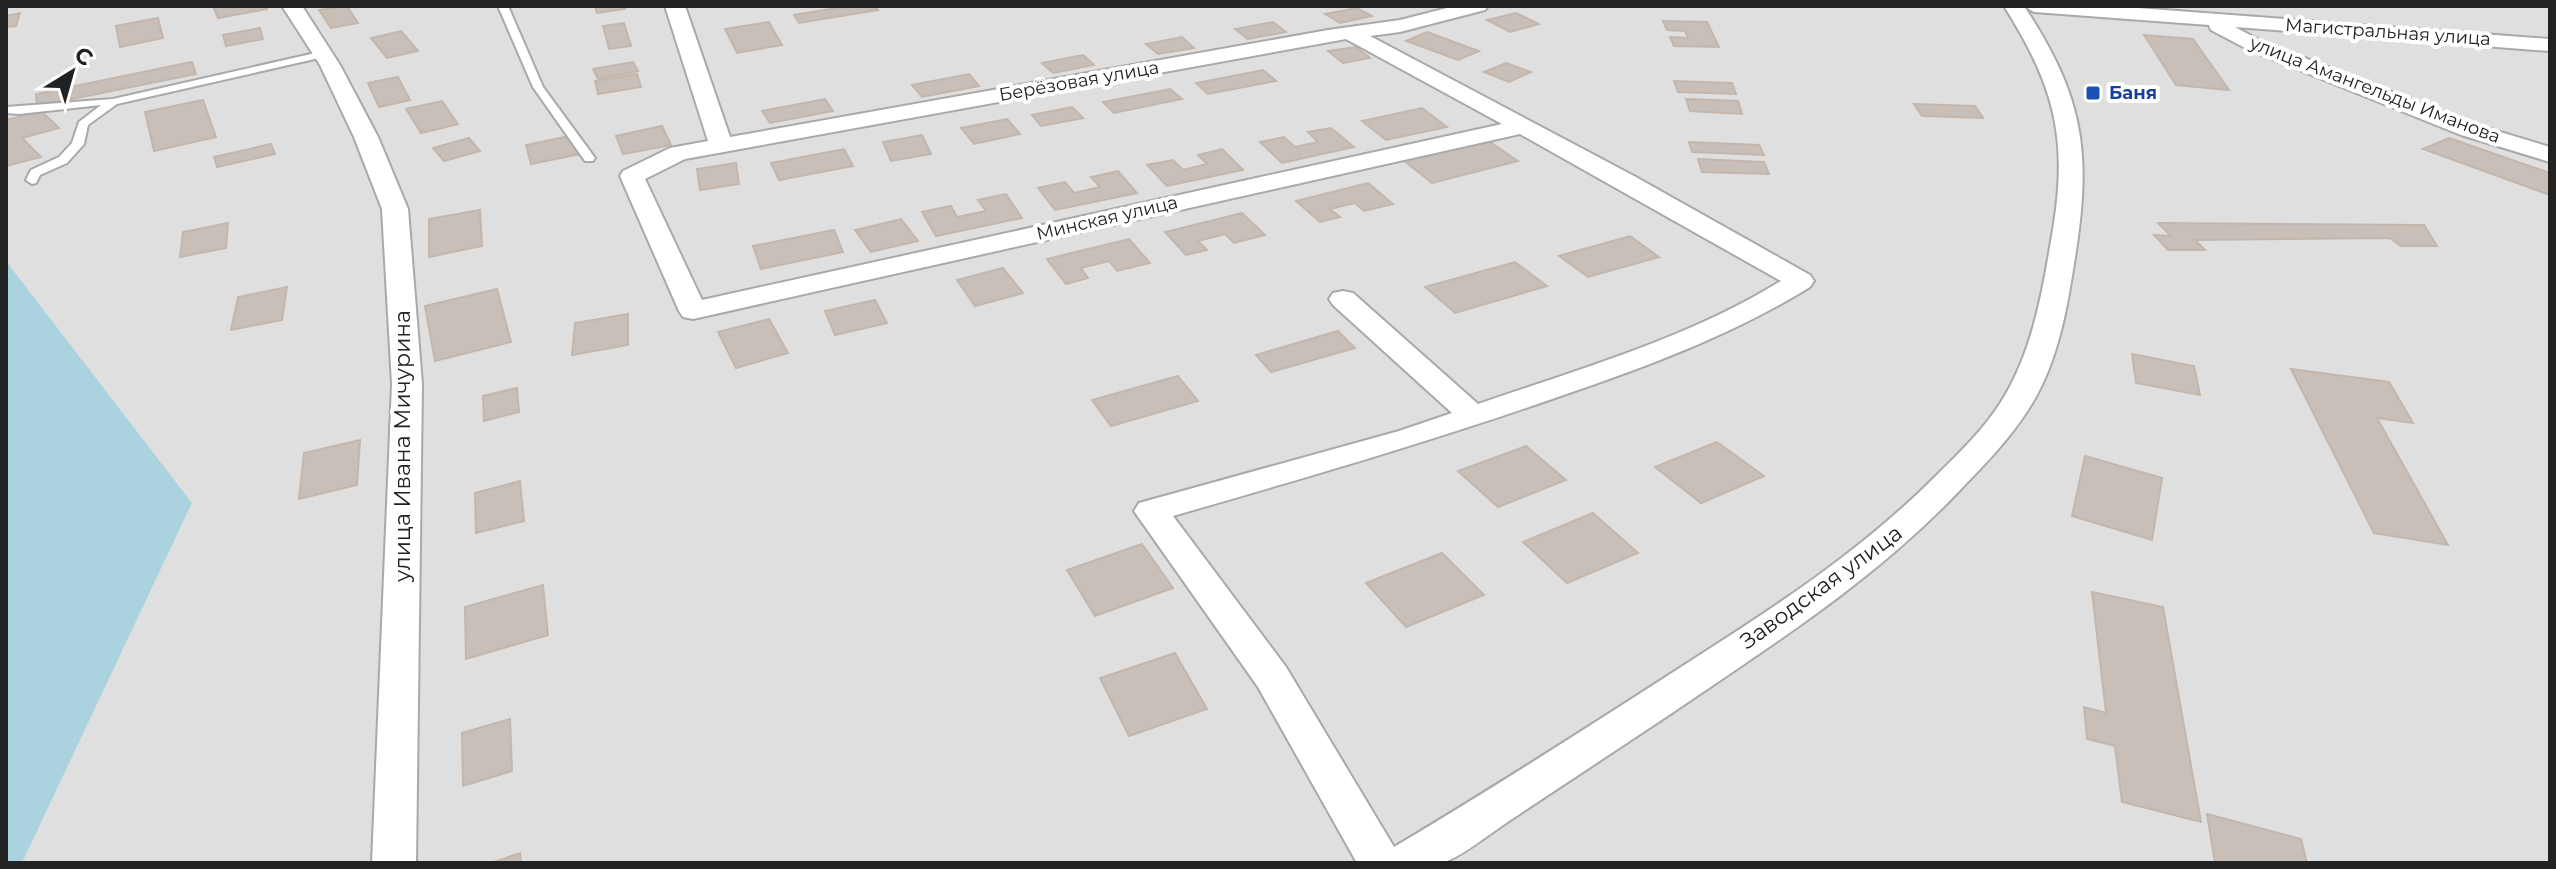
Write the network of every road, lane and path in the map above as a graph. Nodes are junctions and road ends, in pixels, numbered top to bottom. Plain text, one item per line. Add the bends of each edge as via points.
1 (292, 6) edge
2 (503, 6) edge
3 (701, 6) edge
4 (1478, 6) edge
5 (2014, 6) edge
6 (2034, 6) edge
7 (675, 7) edge
8 (2203, 19) junction
9 (1349, 33) junction
10 (2550, 45) edge
11 (324, 54) junction
12 (113, 102) junction
13 (6, 110) edge
14 (1521, 127) junction
15 (721, 145) junction
16 (2550, 155) edge
17 (589, 158) dead end
18 (32, 180) dead end
19 (1343, 299) dead end
20 (693, 311) joint
21 (1472, 415) junction
22 (394, 863) edge
23 (1380, 863) edge
24 (1406, 863) edge

1 - 11 street, улица Ивана Мичурина
2 - 17 lane via 538,87
3 - 7 street
4 - 9 street, Берёзовая улица
5 - 24 street, Заводская улица via 2058,81 2071,123 2073,170 2057,285 2041,349 2017,403 1985,446 1897,534 1821,594 1553,773
6 - 8 street, Магистральная улица
7 - 15 street
8 - 10 street, Магистральная улица
8 - 16 street, улица Амангельды Иманова via 2254,45 2455,124
9 - 14 street
9 - 15 street, Берёзовая улица
11 - 12 lane
11 - 22 street, улица Ивана Мичурина via 395,209 401,273 407,384
12 - 13 lane
12 - 18 lane via 83,124 78,144 63,160 35,173
14 - 20 street, Минская улица
14 - 21 street via 1800,281 1752,311 1614,368
15 - 20 street, Берёзовая улица via 678,153 632,176
19 - 21 street
21 - 23 street via 1410,438 1151,511 1272,677

